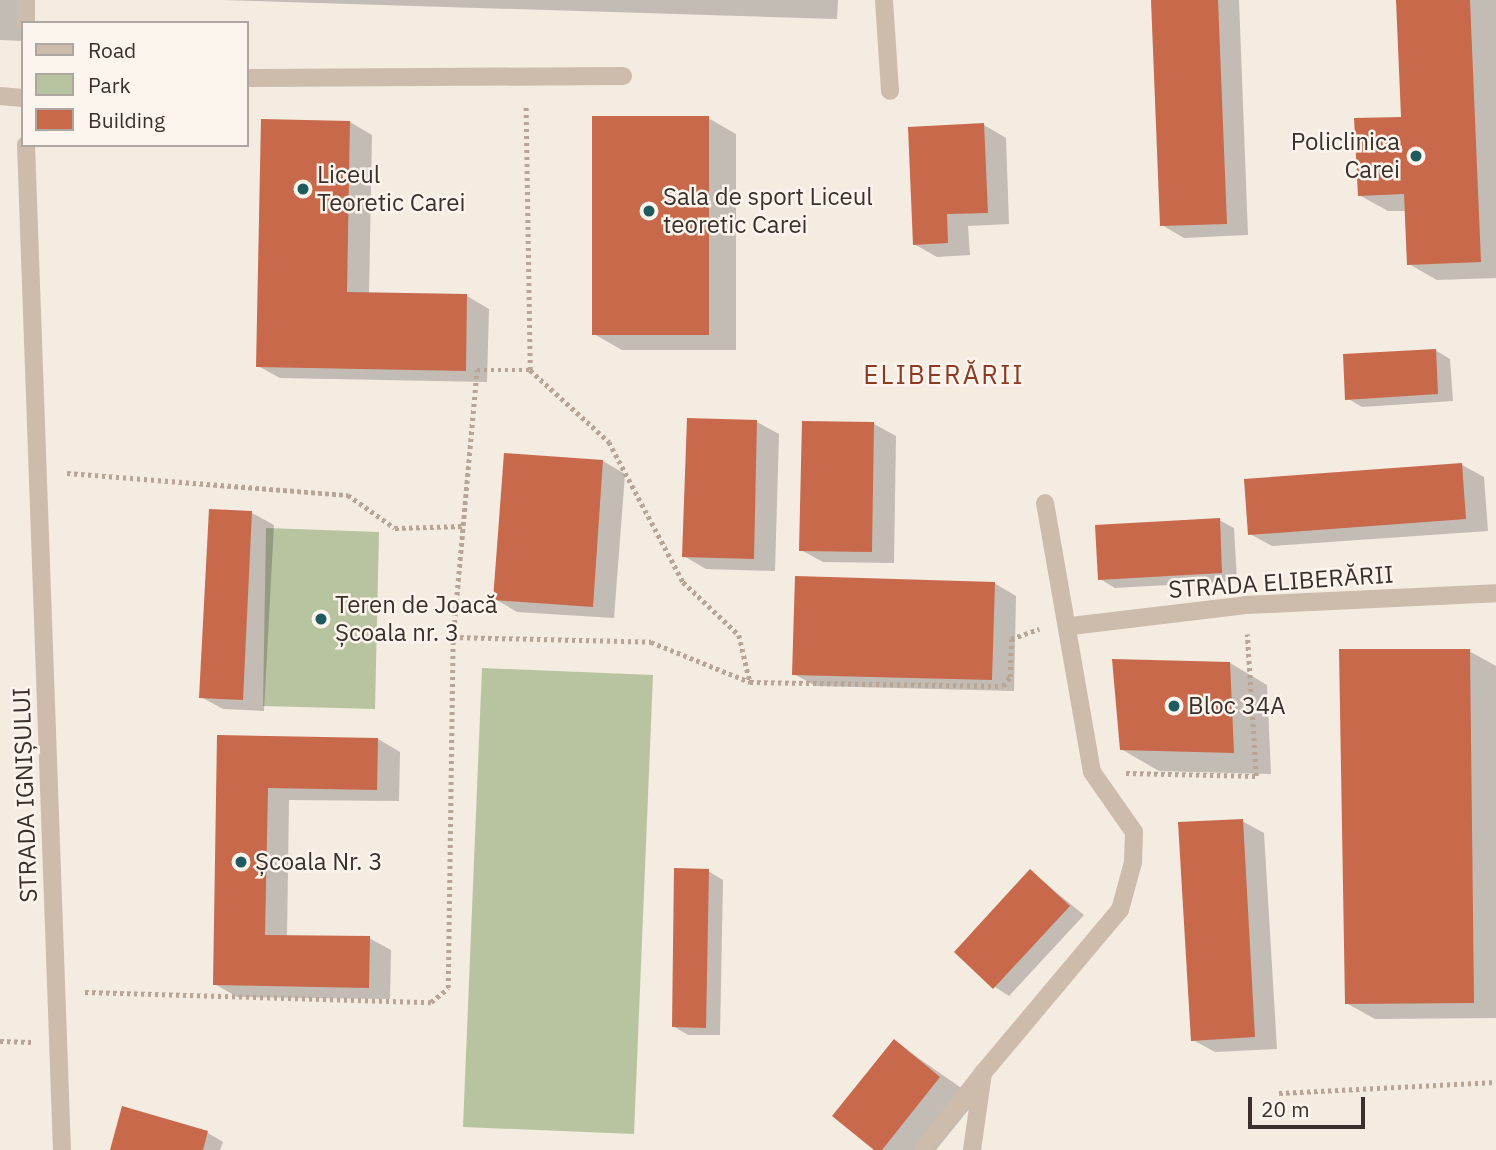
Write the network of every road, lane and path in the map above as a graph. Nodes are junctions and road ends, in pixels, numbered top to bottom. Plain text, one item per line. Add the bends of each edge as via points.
1 (26, 0) edge
2 (884, 0) edge
3 (26, 21) edge
4 (623, 76) dead end
5 (248, 78) edge
6 (525, 78) junction
7 (890, 91) dead end
8 (0, 96) edge
9 (21, 98) edge
10 (26, 147) edge
11 (530, 370) junction
12 (38, 471) junction
13 (1045, 503) dead end
14 (463, 526) junction
15 (1496, 593) edge
16 (1245, 605) junction
17 (1071, 626) junction
18 (453, 637) junction
19 (750, 682) junction
20 (1092, 772) junction
21 (56, 991) junction
22 (983, 1073) junction
23 (1496, 1082) edge
24 (1279, 1093) dead end
25 (62, 1150) edge
26 (923, 1150) edge
27 (972, 1150) edge

1 - 3 street
2 - 7 street
4 - 6 street
5 - 6 street
6 - 11 path
8 - 9 street
10 - 12 street, STRADA IGNIȘULUI
11 - 14 path via 477,370
11 - 19 path via 609,442 683,582 739,635
12 - 14 path via 348,495 395,528
12 - 21 street, STRADA IGNIȘULUI
13 - 17 street
14 - 18 path
15 - 16 street, STRADA ELIBERĂRII
16 - 17 street, STRADA ELIBERĂRII
16 - 20 path via 1256,776
17 - 19 path via 1021,631 1011,639 1010,677 1003,686
17 - 20 street
18 - 19 path via 650,642
18 - 21 path via 447,988 441,997
20 - 22 street via 1134,832 1120,910
21 - 25 street, STRADA IGNIȘULUI
22 - 26 street
22 - 27 street
23 - 24 path

